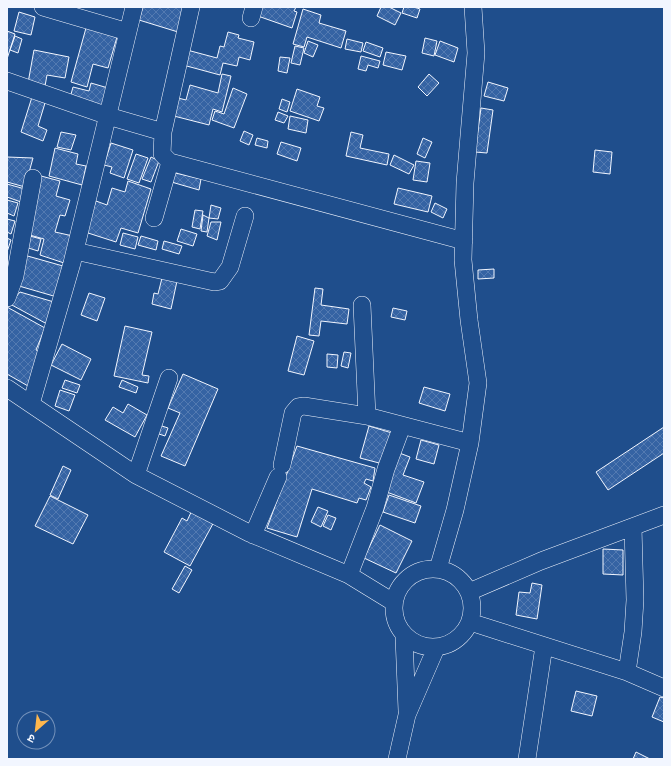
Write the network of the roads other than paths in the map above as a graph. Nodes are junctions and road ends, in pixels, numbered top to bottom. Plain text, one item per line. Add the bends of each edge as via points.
1 (44, 7) edge
2 (134, 7) edge
3 (191, 7) edge
4 (473, 7) edge
5 (128, 32) junction
6 (7, 81) edge
7 (108, 116) junction
8 (163, 132) junction
9 (170, 162) junction
10 (33, 178) dead end
11 (245, 216) dead end
12 (154, 218) dead end
13 (464, 241) junction
14 (75, 251) junction
15 (7, 298) edge
16 (362, 305) dead end
17 (169, 378) dead end
18 (7, 388) edge
19 (31, 404) junction
20 (367, 416) junction
21 (402, 426) junction
22 (470, 443) junction
23 (136, 475) junction
24 (664, 515) edge
25 (632, 527) junction
26 (253, 535) junction
27 (438, 569) junction
28 (349, 575) junction
29 (469, 592) junction
30 (393, 602) junction
31 (470, 622) junction
32 (404, 636) junction
33 (544, 646) junction
34 (436, 648) junction
35 (627, 672) junction
36 (664, 688) edge
37 (407, 715) junction
38 (397, 759) edge
39 (527, 759) edge

1 - 5 street
2 - 5 street
3 - 8 street
4 - 13 street via 476,53 465,184
5 - 7 street
6 - 7 street
7 - 8 street
7 - 14 street
8 - 9 street via 162,154
9 - 12 street
9 - 13 street
10 - 15 street via 15,276
11 - 14 street via 230,267 220,281 214,282
13 - 22 street via 463,260 478,383
14 - 19 street
16 - 20 street
17 - 23 street
18 - 19 street
19 - 23 street
20 - 21 street
20 - 26 street via 298,407 293,413 280,471
21 - 22 street
21 - 28 street via 375,508
22 - 27 street
23 - 26 street
24 - 25 street
25 - 29 street via 541,561
25 - 35 street via 634,608
26 - 28 street
27 - 29 street via 459,579
27 - 30 street via 418,572 406,579 397,590
28 - 30 street
29 - 31 street via 472,603
30 - 32 street via 397,626
31 - 33 street
31 - 34 street via 458,639
32 - 34 street via 422,647
32 - 37 street
33 - 35 street
33 - 39 street
34 - 37 street
35 - 36 street
37 - 38 street

